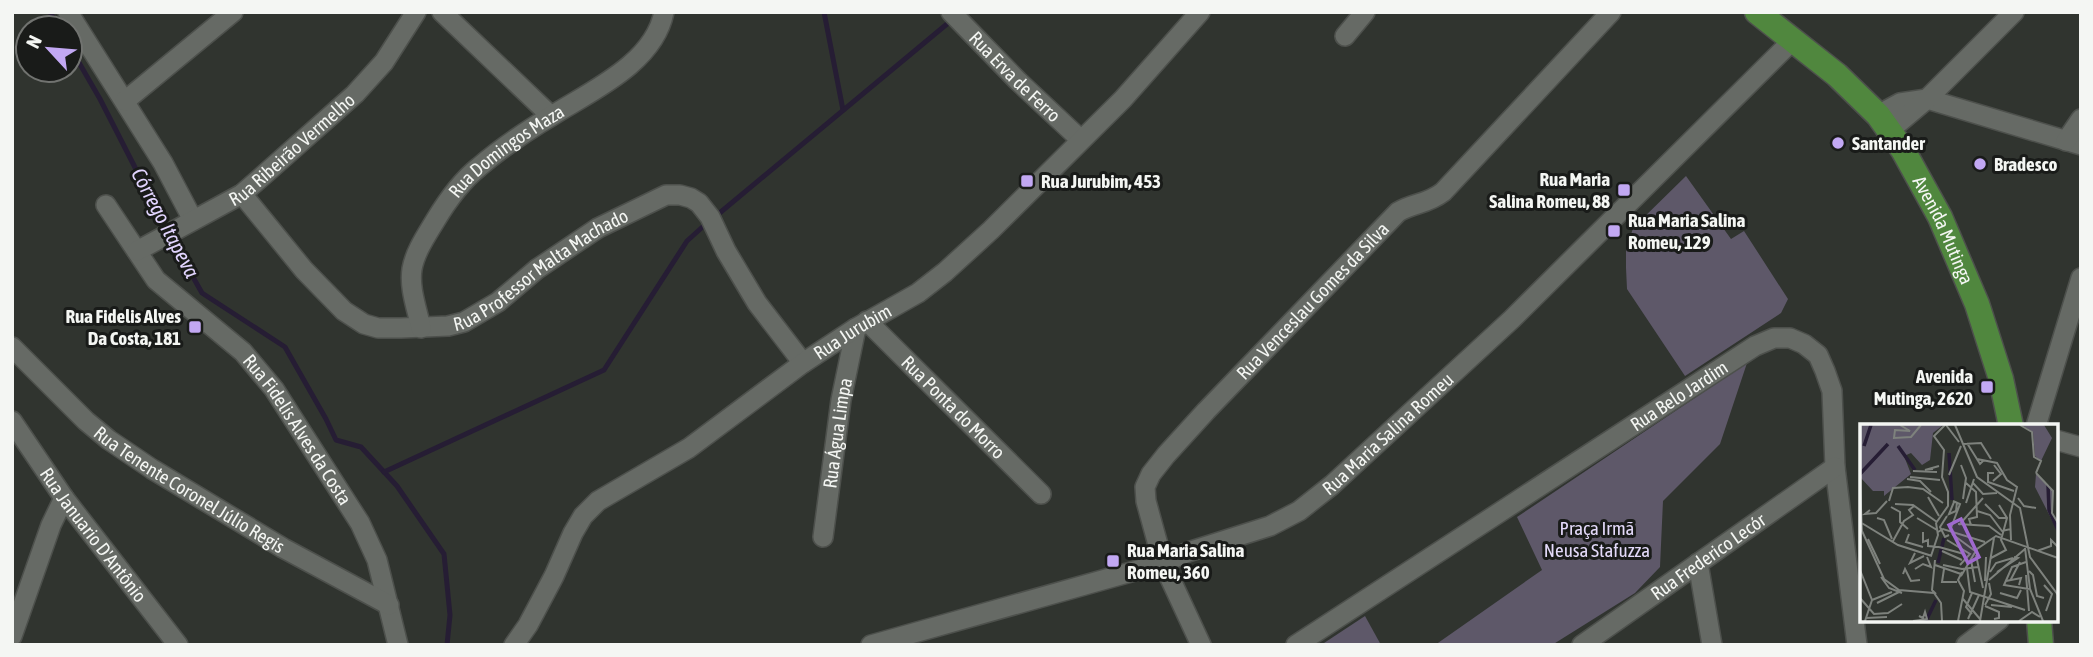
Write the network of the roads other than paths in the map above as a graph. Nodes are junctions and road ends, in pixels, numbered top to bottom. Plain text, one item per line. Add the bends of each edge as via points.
1 (68, 12) edge
2 (233, 12) edge
3 (416, 12) edge
4 (442, 12) edge
5 (664, 12) edge
6 (951, 12) edge
7 (1200, 12) edge
8 (1365, 12) edge
9 (1611, 12) edge
10 (1757, 12) edge
11 (2014, 12) edge
12 (1345, 36) dead end
13 (1793, 40) junction
14 (1927, 99) junction
15 (125, 101) junction
16 (551, 116) junction
17 (2081, 119) edge
18 (1884, 123) junction
19 (1082, 140) junction
20 (2073, 143) edge
21 (242, 194) junction
22 (106, 205) dead end
23 (193, 220) junction
24 (137, 251) junction
25 (2081, 278) edge
26 (862, 324) junction
27 (421, 328) junction
28 (12, 347) edge
29 (803, 363) junction
30 (12, 421) edge
31 (2011, 424) edge
32 (2037, 424) edge
33 (2058, 441) edge
34 (2081, 447) edge
35 (1835, 467) junction
36 (1041, 494) dead end
37 (64, 498) junction
38 (823, 537) dead end
39 (1163, 563) junction
40 (1699, 563) junction
41 (388, 605) junction
42 (1995, 622) edge
43 (2039, 622) edge
44 (12, 636) edge
45 (1598, 638) edge
46 (916, 639) edge
47 (178, 645) edge
48 (398, 645) edge
49 (514, 645) edge
50 (871, 645) edge
51 (1201, 645) edge
52 (1296, 645) edge
53 (1581, 645) edge
54 (1712, 645) edge
55 (1857, 645) edge
56 (1966, 645) edge
57 (2041, 645) edge

1 - 15 street
2 - 15 street
3 - 21 street, Rua Ribeirão Vermelho via 384,62 355,94
4 - 16 street
5 - 16 street, Rua Domingos Maza via 652,40 631,65
6 - 19 street, Rua Erva de Ferro
7 - 19 street, Rua Jurubim
8 - 12 street
9 - 39 street, Rua Venceslau Gomes da Silva via 1450,184 1431,201 1398,212 1166,455 1145,487
10 - 13 main road, Avenida Mutinga
11 - 14 street
13 - 18 main road, Avenida Mutinga via 1837,75
13 - 39 street, Rua Maria Salina Romeu via 1512,318 1332,485 1270,526
14 - 18 street via 1900,103
14 - 20 street
15 - 23 street
16 - 27 street, Rua Domingos Maza via 477,168 436,219 412,270
17 - 20 street
18 - 31 main road, Avenida Mutinga via 1940,217 1977,304
19 - 26 street, Rua Jurubim via 945,272
21 - 23 street, Rua Ribeirão Vermelho
21 - 27 street, Rua Professor Malta Machado via 344,311 378,328
22 - 24 street, Rua Fidelis Alves da Costa
23 - 24 street, Rua Ribeirão Vermelho
24 - 41 street, Rua Fidelis Alves da Costa via 156,280 243,352 274,389 360,523 377,560
25 - 32 street
26 - 29 street, Rua Jurubim
26 - 36 street, Rua Ponta do Morro
26 - 38 street, Rua Água Limpa via 841,400
27 - 29 street, Rua Professor Malta Machado via 464,322 598,228 667,195 680,195 699,203 710,217 757,303
28 - 41 street, Rua Tenente Coronel Júlio Regis via 109,440 283,548
29 - 49 street, Rua Jurubim via 689,448 598,501 573,533
30 - 37 street, Rua Januario D'Antônio
33 - 34 street
35 - 40 street, Rua Frederico Lecór
35 - 52 street, Rua Belo Jardim via 1832,391 1818,355 1790,338 1774,338 1755,346
35 - 55 street, Rua Belo Jardim
37 - 44 street
37 - 47 street, Rua Januario D'Antônio
39 - 46 street, Rua Maria Salina Romeu
39 - 51 street, Rua Venceslau Gomes da Silva
40 - 45 street, Rua Frederico Lecór
40 - 54 street
41 - 48 street, Rua Fidelis Alves da Costa
42 - 56 street
43 - 57 main road
45 - 53 street, Rua Frederico Lecór
46 - 50 street, Rua Maria Salina Romeu

